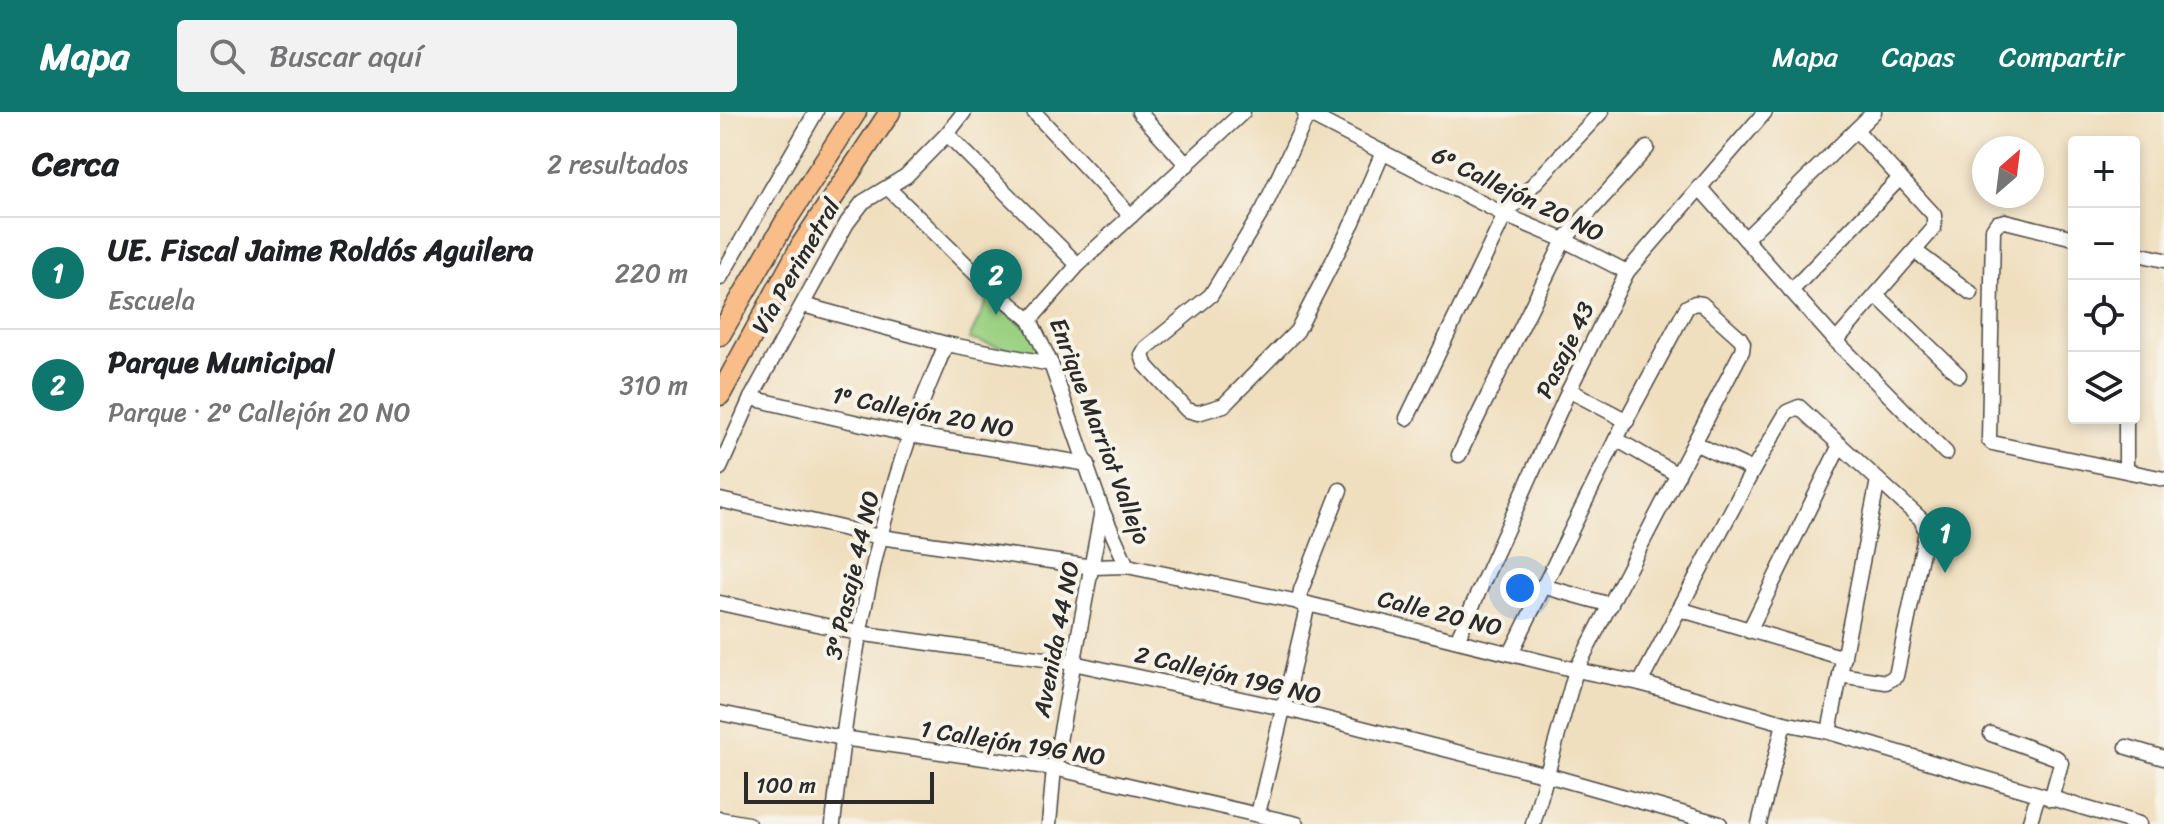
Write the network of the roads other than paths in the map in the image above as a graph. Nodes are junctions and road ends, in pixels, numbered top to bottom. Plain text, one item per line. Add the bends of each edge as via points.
1 (816, 112) edge
2 (856, 112) edge
3 (890, 112) edge
4 (964, 112) edge
5 (1034, 112) edge
6 (1139, 112) edge
7 (1243, 112) edge
8 (1601, 112) edge
9 (1874, 112) edge
10 (1306, 113) edge
11 (1759, 113) edge
12 (1856, 130) junction
13 (947, 134) junction
14 (1647, 148) dead end
15 (1383, 152) junction
16 (1187, 165) junction
17 (1900, 178) junction
18 (1699, 187) junction
19 (888, 188) junction
20 (1505, 215) junction
21 (1131, 216) junction
22 (2068, 237) edge
23 (1745, 239) junction
24 (1564, 240) junction
25 (1915, 251) junction
26 (2140, 254) edge
27 (725, 258) edge
28 (2164, 260) edge
29 (1078, 265) junction
30 (1627, 272) junction
31 (720, 278) edge
32 (1791, 291) junction
33 (1971, 293) dead end
34 (1877, 296) junction
35 (803, 305) junction
36 (1030, 320) junction
37 (720, 335) edge
38 (1836, 341) junction
39 (946, 344) junction
40 (1051, 364) junction
41 (1959, 375) dead end
42 (1569, 390) junction
43 (720, 395) edge
44 (751, 398) junction
45 (1407, 418) dead end
46 (1627, 421) junction
47 (2126, 424) edge
48 (910, 435) junction
49 (1616, 439) junction
50 (1694, 443) junction
51 (1840, 445) junction
52 (1946, 453) dead end
53 (1459, 455) dead end
54 (1088, 464) junction
55 (720, 468) edge
56 (1753, 470) junction
57 (2126, 470) junction
58 (1678, 475) junction
59 (2164, 479) edge
60 (1878, 480) junction
61 (1340, 490) dead end
62 (720, 500) edge
63 (1102, 510) junction
64 (880, 537) junction
65 (1127, 566) junction
66 (1093, 567) junction
67 (1542, 586) junction
68 (720, 603) edge
69 (1304, 603) junction
70 (1611, 605) junction
71 (1679, 609) junction
72 (1749, 631) junction
73 (858, 633) junction
74 (1457, 640) junction
75 (1511, 653) junction
76 (1844, 658) junction
77 (1073, 663) junction
78 (1576, 670) junction
79 (1840, 675) junction
80 (1640, 683) junction
81 (1283, 708) junction
82 (720, 713) edge
83 (1784, 723) junction
84 (1829, 732) junction
85 (1991, 734) dead end
86 (842, 738) junction
87 (2127, 747) dead end
88 (2164, 758) edge
89 (1054, 768) junction
90 (1547, 775) junction
91 (2044, 797) junction
92 (1258, 814) junction
93 (720, 819) edge
94 (748, 824) edge
95 (833, 824) edge
96 (1049, 824) edge
97 (1297, 824) edge
98 (1533, 824) edge
99 (1720, 824) edge
100 (1759, 824) edge
101 (2029, 824) edge
102 (2139, 824) edge

1 - 27 street
2 - 37 highway, Vía Perimetral
3 - 43 highway, Vía Perimetral via 802,244
4 - 13 street
5 - 21 street
6 - 16 street
7 - 16 street, Enrique Marriot Vallejo
8 - 20 street
9 - 12 street
10 - 15 street, 6º Callejón 20 NO
10 - 15 street via 1263,210 1211,295 1142,355 1187,410 1198,413 1224,405 1297,331
11 - 18 street, Pasaje 43
12 - 17 street
12 - 23 street
13 - 19 street
13 - 29 street
14 - 24 street
15 - 20 street, 6º Callejón 20 NO
16 - 21 street, Enrique Marriot Vallejo
17 - 25 street via 1934,215 1934,228
17 - 32 street
18 - 23 street
18 - 30 street, Pasaje 43
19 - 35 street, Vía Perimetral via 855,212
19 - 36 street
20 - 24 street, 6º Callejón 20 NO
20 - 45 street
21 - 29 street, Enrique Marriot Vallejo
22 - 57 street via 2005,221 1993,229 1989,440
23 - 32 street
24 - 30 street, 6º Callejón 20 NO
24 - 53 street
25 - 33 street
25 - 34 street
26 - 28 street
27 - 31 street
29 - 36 street, Enrique Marriot Vallejo
30 - 42 street, Pasaje 43
32 - 38 street
34 - 38 street
34 - 41 street
35 - 39 street
35 - 44 street, Vía Perimetral
36 - 40 street, Enrique Marriot Vallejo
38 - 52 street
39 - 40 street
39 - 48 street, 3º Pasaje 44 NO
40 - 54 street, Enrique Marriot Vallejo
42 - 46 street
42 - 74 street, Pasaje 43
44 - 48 street, 1º Callejón 20 NO
44 - 55 street, Vía Perimetral
46 - 49 street
46 - 50 street via 1687,307 1702,304 1743,343
47 - 57 street
48 - 54 street, 1º Callejón 20 NO
48 - 64 street, 3º Pasaje 44 NO
49 - 58 street
49 - 67 street
50 - 56 street
50 - 58 street
51 - 56 street via 1799,407 1792,408
51 - 60 street
51 - 72 street
54 - 63 street, Enrique Marriot Vallejo
56 - 71 street
57 - 59 street
58 - 70 street
60 - 76 street
60 - 79 street via 1921,519 1926,532 1896,676 1886,682
61 - 69 street via 1301,590
62 - 64 street, Calle 20 NO
63 - 65 street, Enrique Marriot Vallejo
63 - 66 street, Avenida 44 NO
64 - 66 street, Calle 20 NO
64 - 73 street, 3º Pasaje 44 NO
65 - 66 street, Calle 20 NO
65 - 69 street, Calle 20 NO
66 - 77 street, Avenida 44 NO
67 - 70 street
67 - 75 street
68 - 73 street, 2 Callejón 19G NO
69 - 74 street, Calle 20 NO
69 - 81 street
70 - 78 street
71 - 72 street
71 - 80 street
72 - 76 street
73 - 77 street, 2 Callejón 19G NO
73 - 86 street, 3º Pasaje 44 NO
74 - 75 street, Calle 20 NO
75 - 78 street, Calle 20 NO
76 - 79 street
77 - 81 street, 2 Callejón 19G NO
77 - 89 street, Avenida 44 NO
78 - 80 street, Calle 20 NO
78 - 90 street
79 - 84 street
80 - 83 street, Calle 20 NO
81 - 90 street, 2 Callejón 19G NO
81 - 92 street
82 - 86 street, 1 Callejón 19G NO
83 - 84 street, Calle 20 NO
83 - 100 street
84 - 91 street, Calle 20 NO
85 - 91 street via 2057,758 2061,763
86 - 89 street, 1 Callejón 19G NO
86 - 95 street, 3º Pasaje 44 NO
87 - 88 street
89 - 92 street, 1 Callejón 19G NO
89 - 96 street, Avenida 44 NO
90 - 98 street
90 - 99 street, 2 Callejón 19G NO
91 - 101 street
91 - 102 street, Calle 20 NO
92 - 97 street, 1 Callejón 19G NO
93 - 94 street

